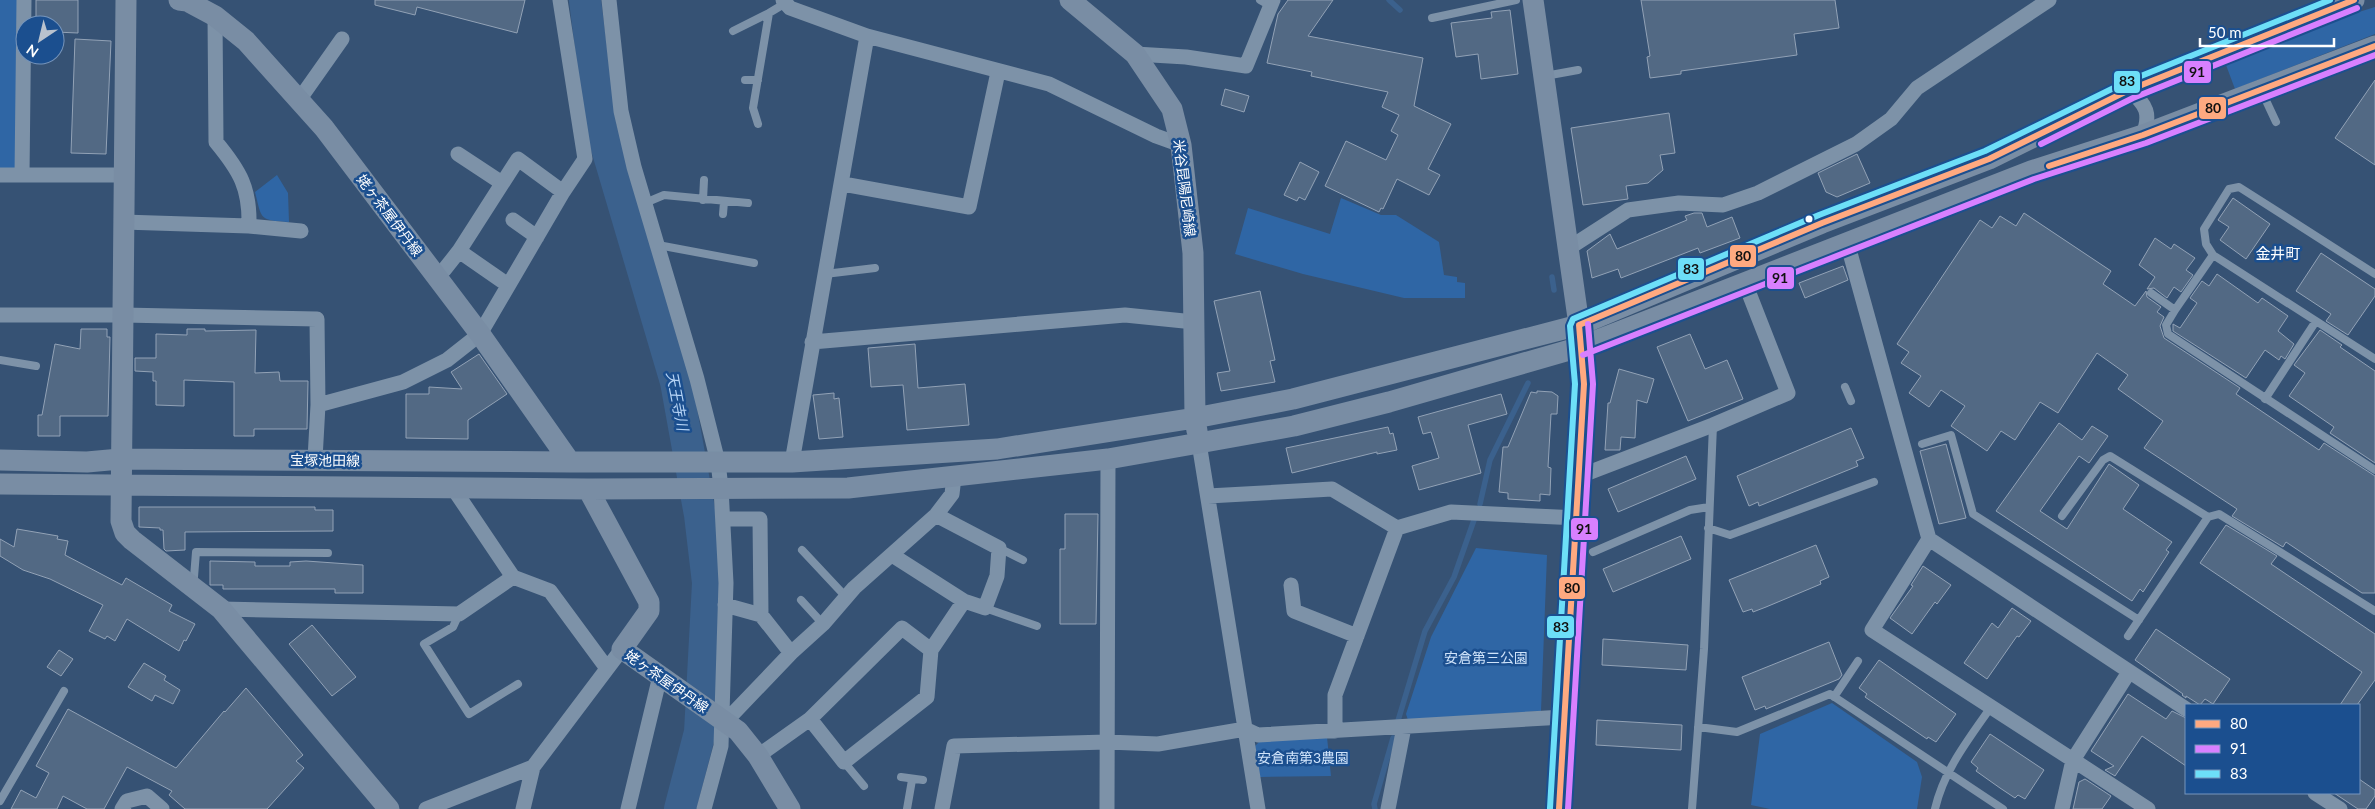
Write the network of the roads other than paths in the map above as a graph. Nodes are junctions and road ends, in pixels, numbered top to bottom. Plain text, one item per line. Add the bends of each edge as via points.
1 (24, 0) edge
2 (126, 0) edge
3 (179, 0) edge
4 (560, 0) edge
5 (609, 0) edge
6 (1070, 0) edge
7 (1516, 0) edge
8 (1533, 0) edge
9 (2049, 0) edge
10 (2354, 0) edge
11 (784, 2) edge
12 (1267, 2) edge
13 (769, 13) junction
14 (215, 16) junction
15 (1432, 18) dead end
16 (734, 31) dead end
17 (867, 36) junction
18 (342, 39) dead end
19 (2375, 46) edge
20 (1135, 54) junction
21 (1578, 70) dead end
22 (998, 72) junction
23 (1543, 76) junction
24 (746, 80) dead end
25 (758, 80) junction
26 (2129, 90) junction
27 (2261, 90) junction
28 (299, 100) junction
29 (2276, 122) dead end
30 (758, 124) dead end
31 (2143, 135) junction
32 (1181, 145) junction
33 (458, 154) dead end
34 (0, 175) edge
35 (22, 175) junction
36 (123, 175) junction
37 (704, 180) dead end
38 (502, 183) junction
39 (843, 184) junction
40 (563, 192) junction
41 (703, 200) junction
42 (724, 202) junction
43 (645, 203) junction
44 (748, 203) dead end
45 (723, 214) dead end
46 (513, 220) dead end
47 (123, 222) junction
48 (249, 226) junction
49 (301, 231) dead end
50 (537, 236) junction
51 (1847, 242) junction
52 (658, 245) junction
53 (1569, 248) junction
54 (458, 251) junction
55 (2214, 255) junction
56 (754, 263) dead end
57 (874, 268) dead end
58 (434, 274) junction
59 (825, 274) junction
60 (2375, 274) edge
61 (1745, 283) junction
62 (508, 285) junction
63 (2151, 293) dead end
64 (2175, 310) junction
65 (123, 314) junction
66 (0, 315) edge
67 (2316, 321) junction
68 (1194, 322) junction
69 (1579, 325) junction
70 (480, 334) junction
71 (812, 342) junction
72 (1580, 347) junction
73 (2375, 359) edge
74 (0, 360) edge
75 (36, 366) dead end
76 (1845, 386) dead end
77 (2265, 399) junction
78 (1851, 401) dead end
79 (318, 405) junction
80 (1195, 418) junction
81 (1713, 425) junction
82 (1199, 444) junction
83 (1922, 444) dead end
84 (120, 459) junction
85 (315, 459) junction
86 (1108, 459) junction
87 (0, 460) edge
88 (570, 462) junction
89 (714, 462) junction
90 (792, 462) junction
91 (2375, 470) edge
92 (1580, 476) junction
93 (954, 477) junction
94 (1874, 482) dead end
95 (0, 484) edge
96 (120, 486) junction
97 (453, 488) junction
98 (718, 488) junction
99 (588, 489) junction
100 (1208, 496) junction
101 (1709, 507) junction
102 (936, 515) junction
103 (2062, 516) dead end
104 (2208, 517) junction
105 (1578, 518) junction
106 (724, 519) junction
107 (1397, 528) junction
108 (1708, 528) junction
109 (1929, 539) junction
110 (1000, 548) junction
111 (802, 550) dead end
112 (1593, 552) dead end
113 (328, 554) dead end
114 (892, 555) junction
115 (1023, 560) dead end
116 (513, 577) junction
117 (189, 585) junction
118 (1292, 585) dead end
119 (846, 597) junction
120 (802, 600) dead end
121 (964, 601) junction
122 (725, 605) junction
123 (985, 608) junction
124 (221, 609) junction
125 (2375, 611) edge
126 (460, 614) junction
127 (761, 615) junction
128 (2139, 620) junction
129 (823, 624) junction
130 (1037, 626) dead end
131 (1357, 636) junction
132 (2128, 636) dead end
133 (622, 649) junction
134 (931, 650) junction
135 (791, 653) junction
136 (1858, 662) dead end
137 (606, 667) junction
138 (2129, 672) junction
139 (660, 676) junction
140 (518, 684) dead end
141 (64, 691) dead end
142 (1834, 697) junction
143 (1991, 707) junction
144 (2185, 709) edge
145 (1564, 717) junction
146 (719, 718) junction
147 (810, 719) junction
148 (1404, 727) junction
149 (1698, 728) junction
150 (1245, 729) junction
151 (1335, 730) junction
152 (1107, 742) junction
153 (758, 756) junction
154 (2073, 760) junction
155 (844, 762) junction
156 (533, 767) junction
157 (1948, 771) junction
158 (901, 777) dead end
159 (912, 780) junction
160 (923, 780) dead end
161 (864, 786) dead end
162 (2317, 794) edge
163 (0, 801) edge
164 (785, 806) edge
165 (122, 809) edge
166 (162, 809) edge
167 (389, 809) edge
168 (426, 809) edge
169 (523, 809) edge
170 (628, 809) edge
171 (704, 809) edge
172 (907, 809) edge
173 (942, 809) edge
174 (1107, 809) edge
175 (1258, 809) edge
176 (1388, 809) edge
177 (1559, 809) edge
178 (1692, 809) edge
179 (1935, 809) edge
180 (2003, 809) edge
181 (2062, 809) edge
182 (2148, 809) edge
183 (2340, 809) edge

1 - 35 street
2 - 36 street
3 - 14 street, 姥ヶ茶屋伊丹線
4 - 40 street via 585,158
5 - 43 street via 621,111
6 - 20 street, 米谷昆陽尼崎線
7 - 15 lane
8 - 23 street
9 - 53 street via 1917,88 1891,119 1856,144 1758,193 1723,205 1679,203 1628,210
10 - 26 street
11 - 13 lane
11 - 17 street
12 - 20 street via 1246,66
13 - 16 lane
13 - 25 lane
14 - 28 street, 姥ヶ茶屋伊丹線 via 246,41
14 - 48 street via 216,142 246,186 250,204
17 - 22 street
17 - 39 street
18 - 28 street via 336,57
19 - 27 street
20 - 32 street, 米谷昆陽尼崎線 via 1172,109
21 - 23 lane
22 - 32 street via 1049,84
22 - 39 street via 969,207
23 - 53 street
24 - 25 lane
25 - 30 lane via 753,108
26 - 31 street via 2148,115
26 - 69 street via 1989,159 1822,223
27 - 29 lane
27 - 31 street
28 - 58 street, 姥ヶ茶屋伊丹線 via 324,128
31 - 51 street via 2031,171
32 - 68 street, 米谷昆陽尼崎線 via 1193,253
33 - 38 street
34 - 35 street
35 - 36 street
36 - 47 street
37 - 41 lane
38 - 40 street via 518,159
38 - 54 street
39 - 59 street
40 - 50 street
41 - 42 lane
41 - 43 lane via 664,195
42 - 44 lane
42 - 45 lane
43 - 52 street
46 - 50 street
47 - 48 street
47 - 65 street
48 - 49 street
50 - 62 street
51 - 61 street
51 - 109 street
52 - 56 lane via 742,257
52 - 89 street via 697,379
53 - 69 street
54 - 58 street via 444,270
54 - 62 street
55 - 60 lane via 2206,244 2204,229 2229,189 2239,187
55 - 64 lane
55 - 67 lane
57 - 59 lane
58 - 70 street, 姥ヶ茶屋伊丹線
59 - 71 street
61 - 72 street
61 - 81 street via 1788,393
62 - 70 street
63 - 64 lane
64 - 77 lane via 2166,324 2168,334
65 - 66 street
65 - 79 street via 317,319
65 - 84 street
67 - 73 lane
67 - 77 lane
68 - 71 street via 1125,315
68 - 80 street, 米谷昆陽尼崎線
69 - 72 street
69 - 80 street via 1293,398
70 - 79 street via 447,360 403,382
70 - 88 street, 姥ヶ茶屋伊丹線
71 - 90 street
72 - 82 street via 1389,402 1294,426
72 - 92 street via 1584,384
74 - 75 lane
76 - 78 lane
77 - 91 lane
79 - 85 street
80 - 82 street, 米谷昆陽尼崎線
80 - 90 street, 宝塚池田線 via 997,449
81 - 92 street
81 - 101 lane
82 - 86 street
82 - 100 street
83 - 128 lane via 1951,435 1973,514
84 - 85 street, 宝塚池田線
84 - 87 street, 宝塚池田線 via 87,462
84 - 96 street
85 - 88 street, 宝塚池田線
86 - 93 street
86 - 152 street
88 - 89 street, 宝塚池田線
89 - 90 street, 宝塚池田線
89 - 98 street
92 - 105 street
93 - 98 street via 848,488
93 - 102 street via 952,494
94 - 108 lane via 1730,535
95 - 96 street
96 - 97 street
96 - 117 street via 121,521 125,533
97 - 99 street
97 - 116 street
98 - 99 street
98 - 106 street
99 - 133 street, 姥ヶ茶屋伊丹線 via 648,602 649,611
100 - 107 street via 1332,489
100 - 150 street
101 - 108 lane
101 - 112 lane via 1690,510
102 - 110 street
102 - 114 street
103 - 104 lane via 2103,460 2110,456
104 - 125 lane via 2219,514
104 - 128 lane
105 - 107 street via 1451,512
105 - 145 street
106 - 122 street
106 - 127 street via 760,520
107 - 131 street
108 - 149 lane
109 - 138 street
109 - 143 street via 1872,630
110 - 115 lane
110 - 123 street via 997,576
111 - 119 lane
113 - 117 lane via 196,552 194,577
114 - 119 street
114 - 121 street
116 - 126 street
116 - 137 street via 550,591
117 - 124 street
118 - 131 street via 1294,611
119 - 129 street
120 - 129 lane
121 - 123 street
121 - 134 street
122 - 127 street
122 - 146 street
123 - 130 lane
124 - 126 street
124 - 167 street
126 - 140 lane via 453,627 424,644 469,714
127 - 135 street
128 - 132 lane
129 - 135 street
131 - 151 street via 1335,695
133 - 137 street
133 - 139 street, 姥ヶ茶屋伊丹線
134 - 147 street via 902,628
134 - 155 street via 927,697
135 - 146 street
136 - 142 lane
137 - 156 street
138 - 144 street
138 - 154 street
139 - 146 street, 姥ヶ茶屋伊丹線
139 - 170 street
141 - 163 lane
142 - 149 lane via 1830,694 1737,732
142 - 157 lane
143 - 154 street
143 - 157 lane
145 - 148 street
145 - 177 street
146 - 153 street, 姥ヶ茶屋伊丹線 via 738,731
146 - 171 street via 721,746
147 - 153 street
147 - 155 street
148 - 151 street
148 - 176 street
149 - 178 lane
150 - 151 street via 1258,735
150 - 152 street via 1158,744
150 - 175 street
152 - 173 street via 954,746
152 - 174 street
153 - 164 street, 姥ヶ茶屋伊丹線
154 - 181 street
154 - 182 street
155 - 161 lane
156 - 168 street
156 - 169 street
157 - 179 lane
157 - 180 lane
158 - 159 lane
159 - 160 lane
159 - 172 lane
162 - 183 street
165 - 166 street via 127,801 147,796

